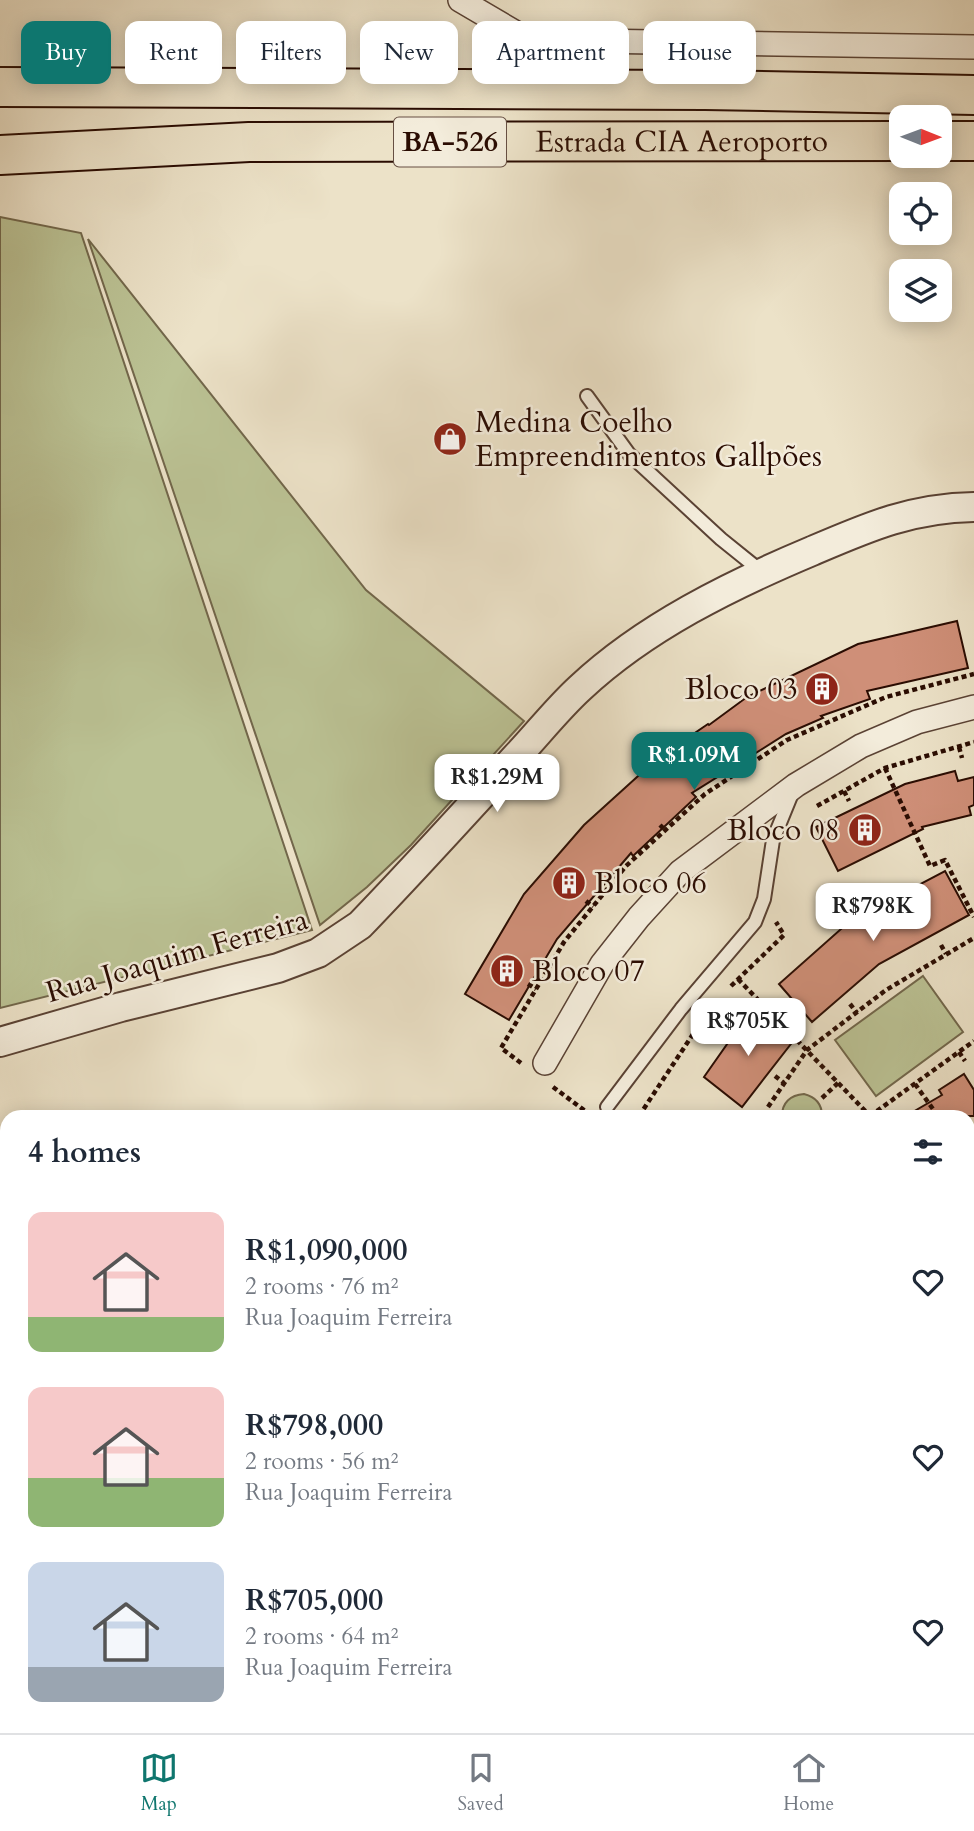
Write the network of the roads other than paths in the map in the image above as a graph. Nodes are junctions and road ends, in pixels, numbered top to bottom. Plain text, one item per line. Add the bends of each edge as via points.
1 (460, 0) edge
2 (974, 47) edge
3 (0, 87) edge
4 (974, 95) edge
5 (889, 141) edge
6 (952, 141) edge
7 (974, 141) edge
8 (0, 155) edge
9 (587, 396) dead end
10 (974, 507) edge
11 (762, 572) junction
12 (974, 707) edge
13 (796, 785) junction
14 (0, 1042) edge
15 (545, 1063) dead end
16 (607, 1107) dead end

1 - 2 street via 528,40
3 - 4 highway, Estrada CIA Aeroporto / BA-526
5 - 8 highway, Estrada CIA Aeroporto / BA-526 via 250,142
6 - 7 highway
9 - 11 lane via 629,454
10 - 11 street, Rua Joaquim Ferreira via 915,512
11 - 14 street, Rua Joaquim Ferreira via 676,618 580,687 390,894 340,941 278,968
12 - 13 street via 917,722 861,746
13 - 15 street via 680,872 639,917 603,964
13 - 16 lane via 773,840 764,899 755,922

